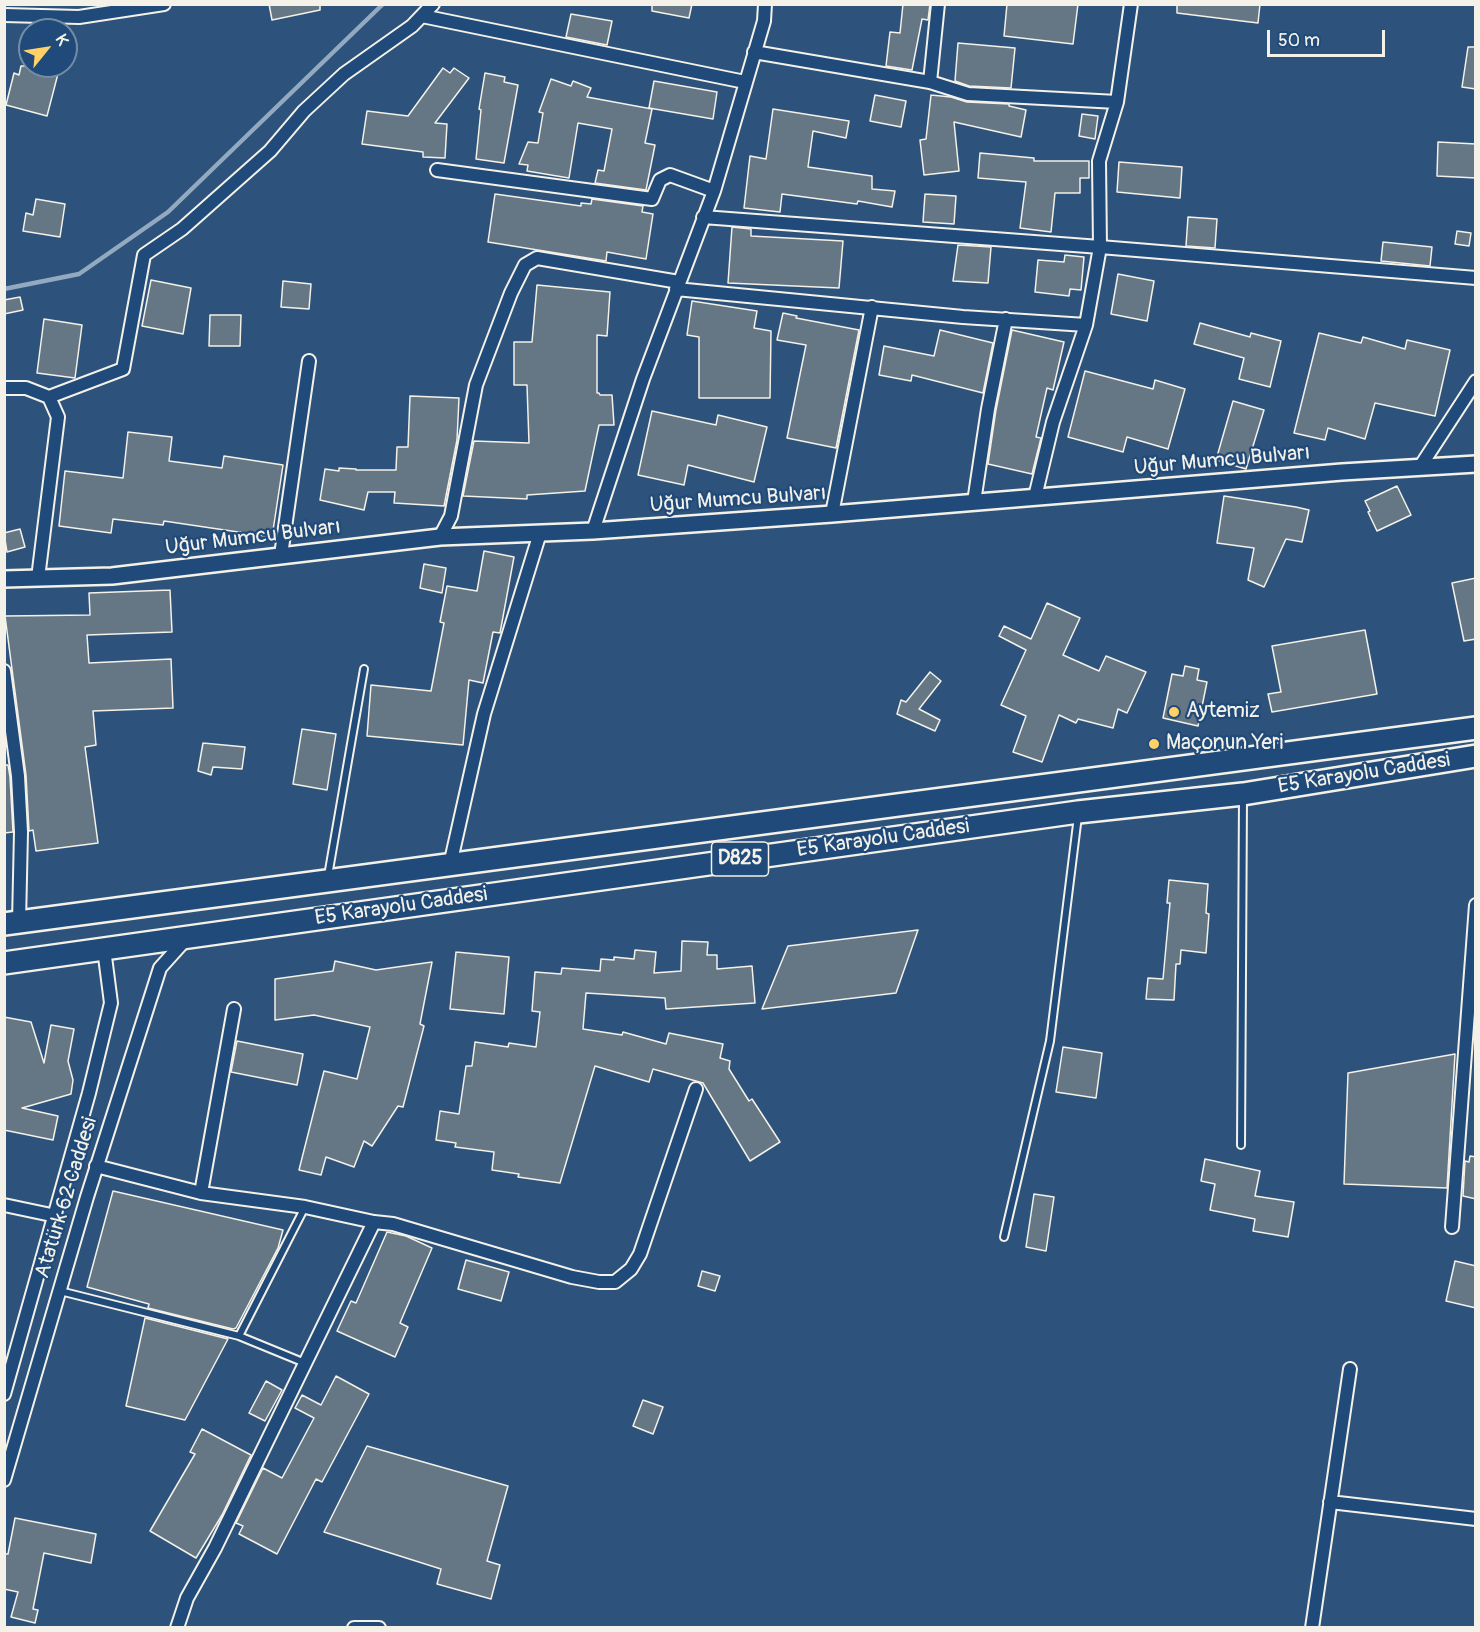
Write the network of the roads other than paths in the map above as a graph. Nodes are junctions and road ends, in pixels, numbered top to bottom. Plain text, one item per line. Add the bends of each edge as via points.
1 (6, 4) edge
2 (164, 4) edge
3 (433, 4) edge
4 (765, 4) edge
5 (938, 4) edge
6 (1131, 4) edge
7 (4, 9) edge
8 (4, 15) edge
9 (422, 16) junction
10 (754, 52) junction
11 (745, 82) junction
12 (930, 82) junction
13 (1117, 102) junction
14 (436, 170) dead end
15 (714, 191) junction
16 (703, 217) junction
17 (1100, 247) junction
18 (1476, 278) edge
19 (677, 286) junction
20 (872, 307) junction
21 (1006, 319) junction
22 (1086, 325) junction
23 (309, 361) dead end
24 (1476, 381) edge
25 (4, 388) edge
26 (49, 397) junction
27 (1476, 464) edge
28 (1420, 467) junction
29 (1035, 497) junction
30 (974, 502) junction
31 (832, 514) junction
32 (593, 531) junction
33 (540, 533) junction
34 (440, 537) junction
35 (281, 555) junction
36 (38, 578) junction
37 (4, 579) edge
38 (364, 669) dead end
39 (4, 671) edge
40 (1476, 729) edge
41 (1476, 756) edge
42 (1243, 794) junction
43 (1078, 812) junction
44 (450, 865) junction
45 (327, 881) junction
46 (1476, 905) edge
47 (12, 923) edge
48 (187, 937) junction
49 (104, 949) junction
50 (4, 963) edge
51 (234, 1009) dead end
52 (696, 1089) dead end
53 (1241, 1145) dead end
54 (96, 1166) junction
55 (201, 1193) junction
56 (4, 1205) edge
57 (305, 1208) junction
58 (56, 1216) junction
59 (374, 1222) junction
60 (1452, 1227) dead end
61 (1004, 1237) dead end
62 (60, 1291) junction
63 (239, 1336) junction
64 (305, 1363) junction
65 (1350, 1369) dead end
66 (4, 1394) edge
67 (4, 1480) edge
68 (1330, 1503) junction
69 (1476, 1519) edge
70 (372, 1627) edge
71 (177, 1628) edge
72 (354, 1628) edge
73 (1312, 1628) edge

1 - 7 street
2 - 8 street via 79,17
3 - 9 street
4 - 10 street
5 - 12 street
6 - 13 street
9 - 11 street
9 - 26 street via 344,74 304,111 270,152 182,229 144,255 123,369
10 - 11 street
10 - 12 street
11 - 15 street
12 - 13 street via 968,94
13 - 17 street via 1099,161
14 - 15 street via 651,199 660,180 670,175
15 - 16 street
16 - 17 street
16 - 19 street
17 - 18 street
17 - 22 street
19 - 20 street
19 - 32 street
19 - 34 street via 537,258 525,265 476,385 451,516
20 - 21 street
20 - 31 street
21 - 22 street
21 - 30 street
22 - 29 street via 1053,422
23 - 35 street
24 - 28 street
25 - 26 street via 26,388
26 - 36 street via 58,417
27 - 28 street, Uğur Mumcu Bulvarı
28 - 29 street, Uğur Mumcu Bulvarı
29 - 30 street, Uğur Mumcu Bulvarı
30 - 31 street, Uğur Mumcu Bulvarı
31 - 32 street, Uğur Mumcu Bulvarı
32 - 33 street, Uğur Mumcu Bulvarı
33 - 34 street, Uğur Mumcu Bulvarı
33 - 44 street via 484,714
34 - 35 street, Uğur Mumcu Bulvarı
35 - 36 street, Uğur Mumcu Bulvarı via 112,576
36 - 37 street, Uğur Mumcu Bulvarı
38 - 45 lane
39 - 47 street via 21,832
40 - 44 highway, E5 Karayolu Caddesi / D825
41 - 42 highway, E5 Karayolu Caddesi / D825
42 - 43 highway, E5 Karayolu Caddesi / D825
42 - 53 lane
43 - 48 highway, E5 Karayolu Caddesi / D825
43 - 61 lane via 1050,1041
44 - 45 highway, E5 Karayolu Caddesi / D825
45 - 47 highway, E5 Karayolu Caddesi / D825
46 - 60 street
48 - 49 highway, E5 Karayolu Caddesi / D825
48 - 54 street, Atatürk 62 Caddesi via 160,968
49 - 50 highway, E5 Karayolu Caddesi / D825
49 - 58 street, Atatürk 62 Caddesi via 111,1003
51 - 55 street
52 - 59 street via 640,1254 631,1269 615,1282 572,1277 393,1224
54 - 55 street
54 - 62 street, Atatürk 62 Caddesi
55 - 57 street
56 - 58 street
57 - 59 street
57 - 63 lane
58 - 66 street, Atatürk 62 Caddesi
59 - 64 street
62 - 63 lane
62 - 67 street, Atatürk 62 Caddesi
63 - 64 lane
64 - 71 street via 187,1598
65 - 68 street
68 - 69 street
68 - 73 street
70 - 72 street

